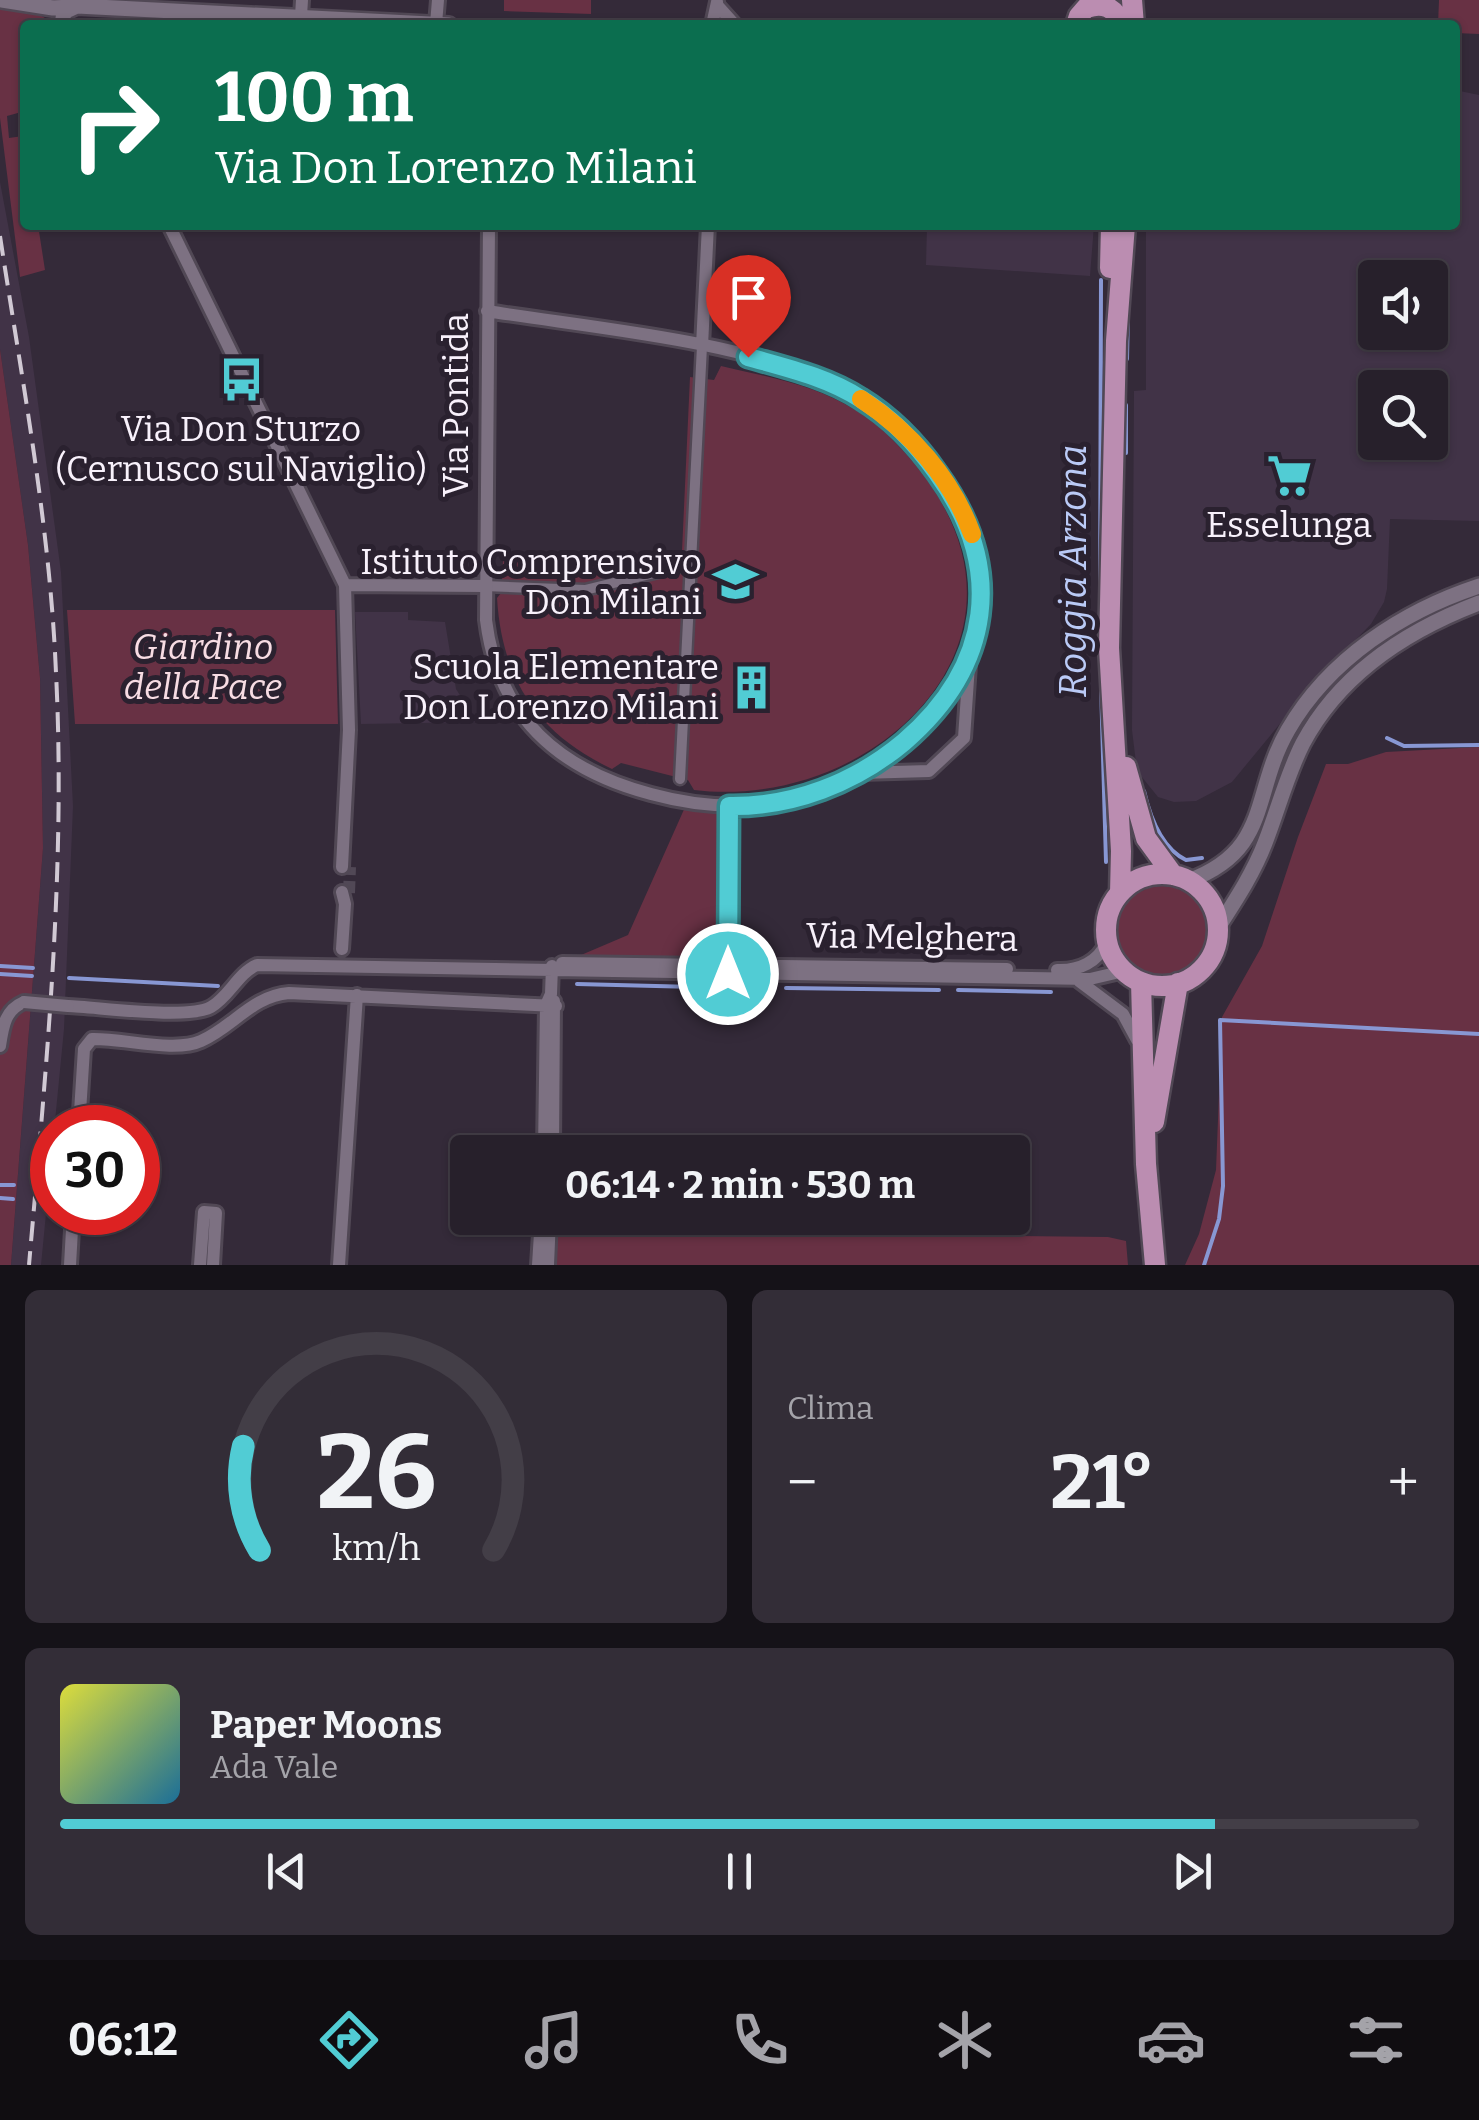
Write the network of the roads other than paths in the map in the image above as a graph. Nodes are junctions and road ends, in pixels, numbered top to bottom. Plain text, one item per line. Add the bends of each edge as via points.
1 (2, 0) edge
2 (1132, 0) edge
3 (34, 6) junction
4 (301, 8) edge
5 (91, 12) edge
6 (1079, 16) edge
7 (1123, 17) edge
8 (54, 20) edge
9 (61, 20) edge
10 (402, 20) edge
11 (171, 230) edge
12 (489, 230) edge
13 (708, 230) edge
14 (1111, 230) edge
15 (1126, 230) edge
16 (486, 311) junction
17 (1116, 341) junction
18 (702, 346) junction
19 (691, 564) junction
20 (346, 585) junction
21 (484, 586) junction
22 (1479, 586) edge
23 (1479, 603) edge
24 (970, 656) junction
25 (1113, 717) junction
26 (858, 774) junction
27 (680, 778) dead end
28 (729, 806) junction
29 (346, 867) tunnel mouth
30 (1180, 878) junction
31 (1120, 894) junction
32 (345, 896) tunnel mouth
33 (1217, 929) junction
34 (1107, 942) junction
35 (342, 949) dead end
36 (552, 968) junction
37 (728, 969) junction
38 (1133, 976) junction
39 (1067, 978) junction
40 (1178, 983) junction
41 (357, 995) junction
42 (551, 1001) junction
43 (0, 1046) edge
44 (1143, 1058) junction
45 (81, 1105) edge
46 (545, 1135) edge
47 (553, 1135) edge
48 (1146, 1164) junction
49 (72, 1235) edge
50 (540, 1235) edge
51 (549, 1235) edge
52 (70, 1265) edge
53 (200, 1265) edge
54 (213, 1265) edge
55 (338, 1265) edge
56 (538, 1265) edge
57 (548, 1265) edge
58 (1155, 1265) edge

1 - 3 street
2 - 7 main road
3 - 5 street
3 - 8 street
4 - 5 street
4 - 10 street
5 - 9 street via 62,14
6 - 7 main road via 1106,7
11 - 20 street
12 - 16 street, Via Pontida
13 - 18 street
14 - 17 main road
15 - 17 main road
16 - 18 street
16 - 21 street, Via Pontida
17 - 25 main road
18 - 19 street
18 - 24 street via 832,383 879,411 919,448 957,502 977,551 981,604
19 - 21 street via 585,590
19 - 27 street
20 - 21 street
20 - 29 street
21 - 28 street, Via Pontida via 489,641 502,682 553,749 614,784
22 - 30 street via 1418,610 1340,667 1286,734 1246,841 1214,870
23 - 33 street via 1396,644 1340,692 1302,745 1252,874
24 - 26 street via 932,716
24 - 26 street via 964,738 930,771
25 - 30 main road via 1142,828
25 - 31 main road
26 - 28 street, Via Pontida via 794,798
28 - 37 street
30 - 31 main road via 1144,877
30 - 33 main road via 1209,901
31 - 34 main road via 1108,916
32 - 35 street
33 - 40 main road via 1206,963
34 - 37 street, Via Melghera via 1092,962 1068,971
34 - 38 main road
36 - 37 street, Via Melghera
36 - 42 street
36 - 43 street, Via Melghera, bridge via 384,962 251,967 200,1012 24,1002 6,1016
37 - 39 street, Via Melghera
38 - 39 street, Via Melghera
38 - 40 main road via 1160,986
38 - 44 main road
39 - 44 street via 1122,1014
40 - 48 main road
41 - 42 street
41 - 45 street via 273,996 188,1044 92,1039 85,1046
41 - 55 street
42 - 46 street
42 - 47 street
44 - 48 main road
48 - 58 main road
49 - 52 street
50 - 56 street
51 - 57 street
53 - 54 street via 204,1212 216,1213

